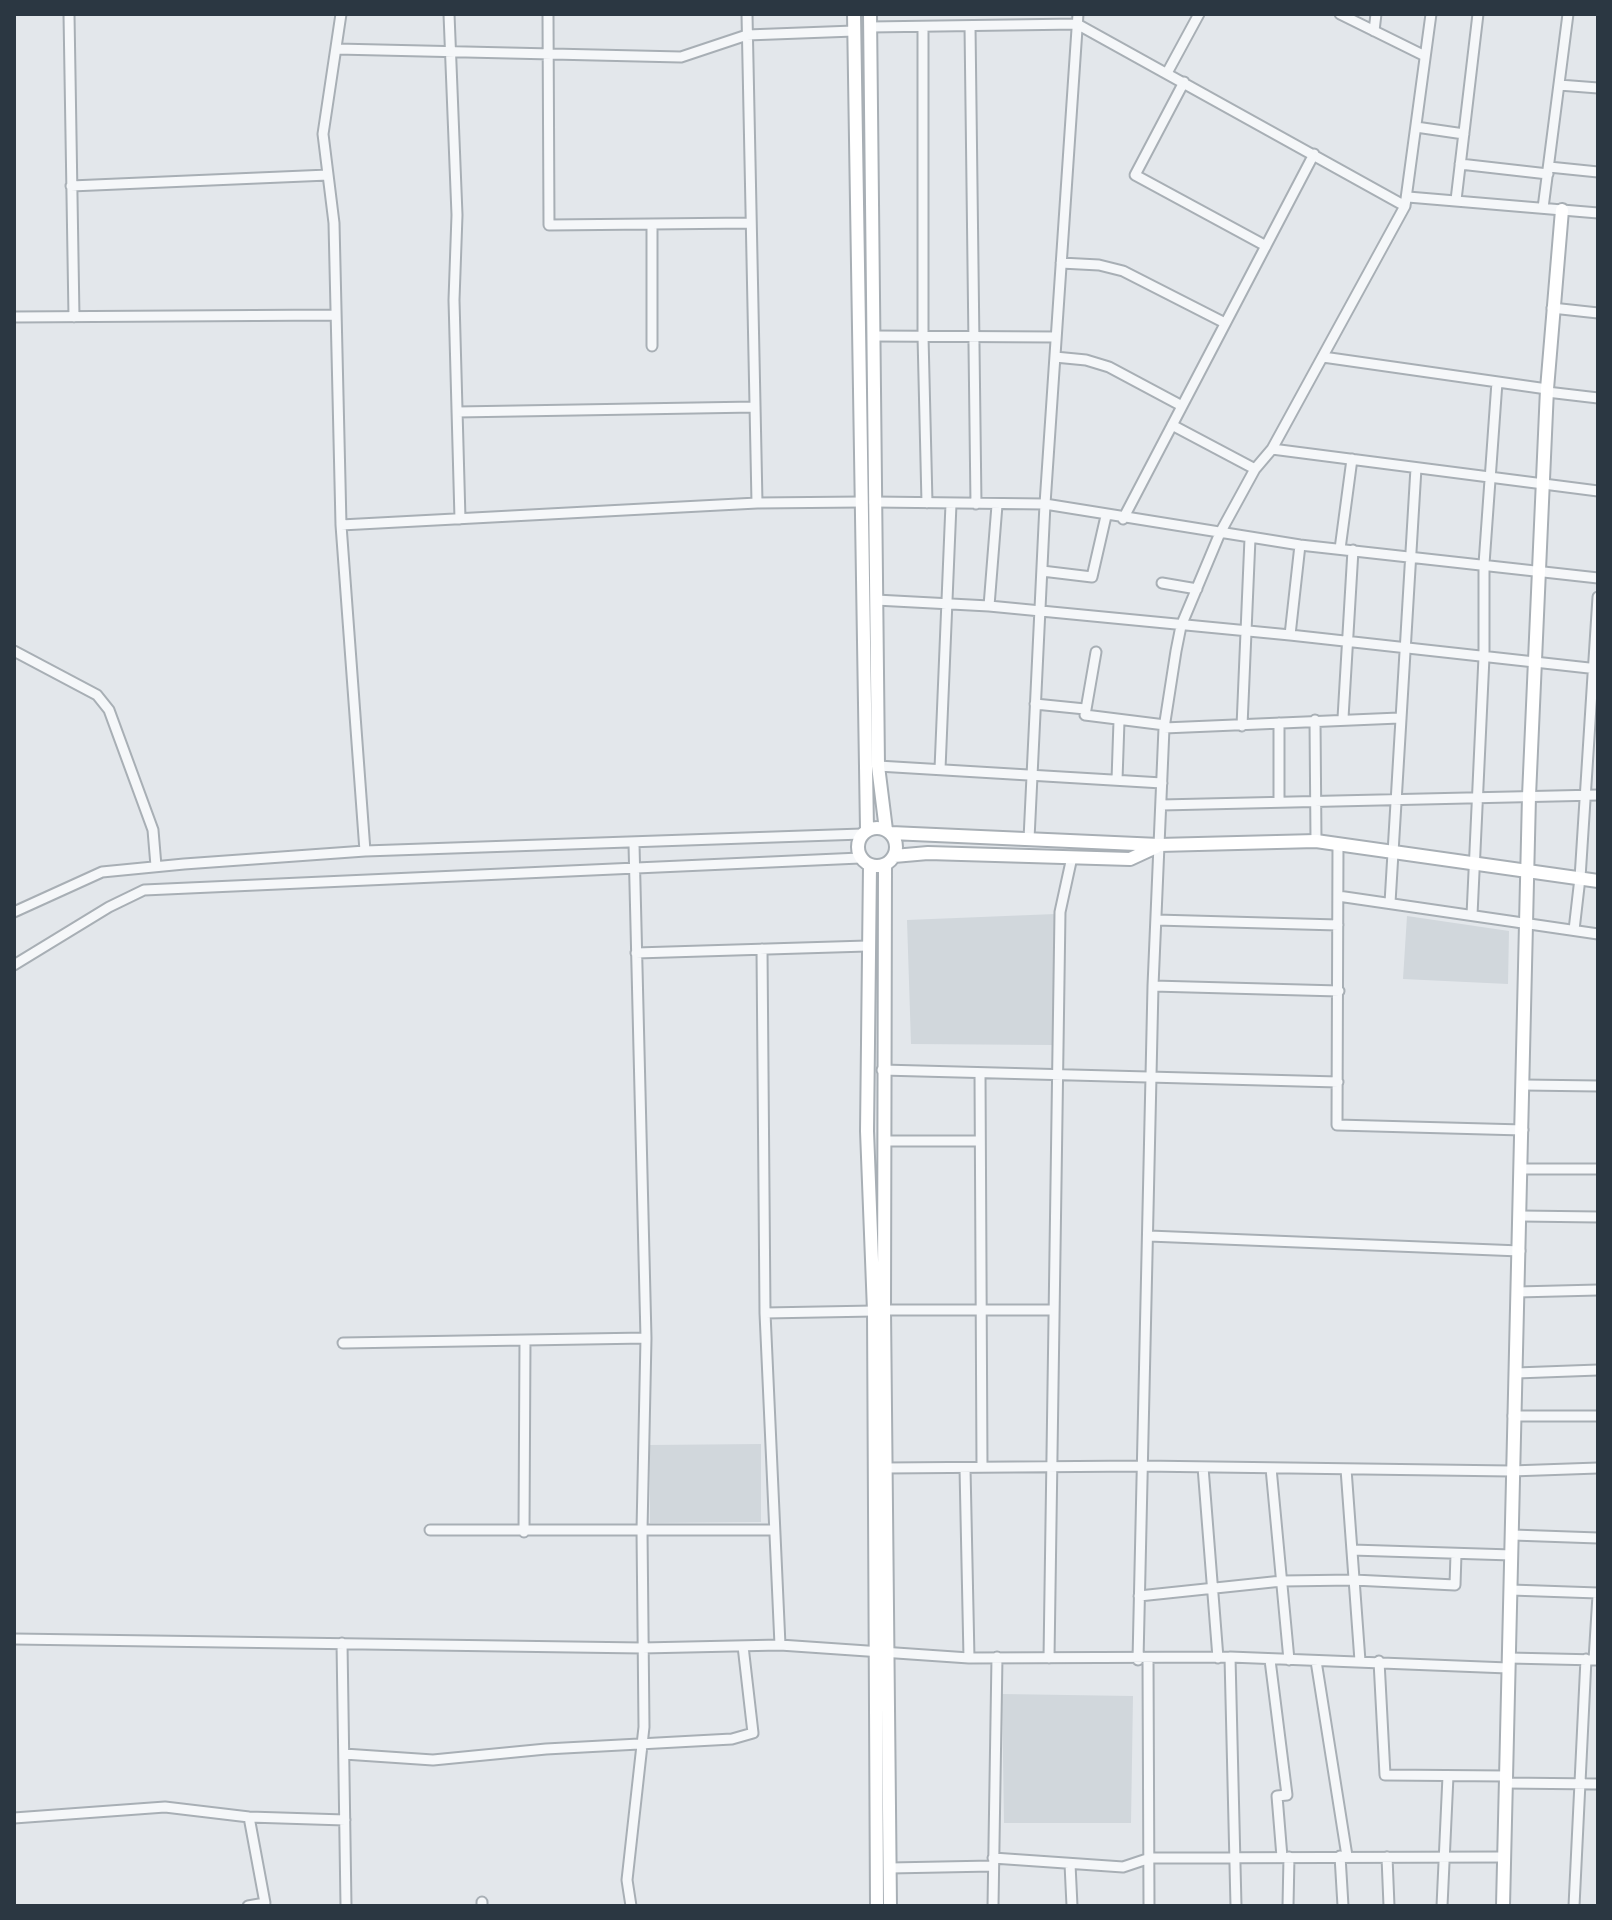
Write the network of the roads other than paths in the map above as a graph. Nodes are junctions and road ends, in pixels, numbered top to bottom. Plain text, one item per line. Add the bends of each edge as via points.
1 (69, 14) edge
2 (341, 14) edge
3 (449, 14) edge
4 (548, 14) edge
5 (747, 14) edge
6 (854, 14) edge
7 (1199, 14) edge
8 (1340, 14) edge
9 (1376, 14) edge
10 (1431, 14) edge
11 (1478, 14) edge
12 (1568, 14) edge
13 (1078, 19) edge
14 (870, 21) edge
15 (970, 26) junction
16 (923, 27) junction
17 (854, 31) junction
18 (1374, 31) junction
19 (747, 35) junction
20 (337, 49) junction
21 (449, 50) junction
22 (549, 53) junction
23 (1425, 56) junction
24 (1167, 73) junction
25 (1184, 82) junction
26 (1559, 85) junction
27 (1598, 88) edge
28 (1416, 127) junction
29 (1464, 134) junction
30 (1314, 154) junction
31 (1460, 164) junction
32 (1548, 171) junction
33 (1598, 172) edge
34 (328, 175) junction
35 (71, 186) junction
36 (1456, 200) junction
37 (1407, 202) junction
38 (1543, 208) junction
39 (1562, 210) junction
40 (1598, 213) edge
41 (751, 223) junction
42 (652, 224) junction
43 (1266, 246) junction
44 (1061, 263) junction
45 (1552, 308) junction
46 (1598, 313) edge
47 (334, 315) junction
48 (14, 317) edge
49 (74, 317) junction
50 (1225, 323) junction
51 (973, 335) junction
52 (873, 336) junction
53 (923, 336) junction
54 (1056, 337) junction
55 (652, 346) dead end
56 (1055, 357) junction
57 (1323, 357) junction
58 (1497, 382) junction
59 (1547, 391) junction
60 (1598, 398) edge
61 (1182, 406) junction
62 (755, 407) junction
63 (457, 412) junction
64 (1172, 425) junction
65 (1272, 449) junction
66 (1352, 459) junction
67 (1416, 468) junction
68 (1255, 469) junction
69 (1493, 479) junction
70 (1544, 484) junction
71 (1598, 491) edge
72 (868, 502) junction
73 (757, 503) junction
74 (927, 503) junction
75 (951, 504) junction
76 (976, 504) junction
77 (1045, 504) junction
78 (997, 505) junction
79 (1106, 516) junction
80 (460, 519) junction
81 (1123, 519) junction
82 (341, 525) junction
83 (1220, 533) junction
84 (1250, 538) junction
85 (1300, 545) junction
86 (1340, 549) junction
87 (1353, 550) junction
88 (1408, 557) junction
89 (1484, 564) junction
90 (1042, 571) junction
91 (1539, 571) junction
92 (1598, 578) edge
93 (1162, 583) dead end
94 (1197, 589) junction
95 (1598, 597) edge
96 (876, 600) junction
97 (947, 604) junction
98 (989, 606) junction
99 (1040, 611) junction
100 (1181, 626) junction
101 (1244, 632) junction
102 (1290, 635) junction
103 (1347, 641) junction
104 (1405, 648) junction
105 (14, 651) edge
106 (1096, 652) dead end
107 (1484, 657) junction
108 (1534, 664) junction
109 (1595, 668) edge
110 (1035, 704) junction
111 (1085, 709) junction
112 (1343, 718) junction
113 (1399, 718) junction
114 (1315, 720) junction
115 (1119, 721) junction
116 (1279, 723) junction
117 (1165, 726) junction
118 (1242, 726) junction
119 (878, 766) junction
120 (940, 769) junction
121 (1032, 775) junction
122 (1117, 780) junction
123 (1162, 783) junction
124 (1586, 795) junction
125 (1598, 795) edge
126 (1529, 796) junction
127 (1478, 798) junction
128 (1394, 799) junction
129 (1318, 801) junction
130 (1279, 802) junction
131 (1161, 805) junction
132 (864, 832) junction
133 (888, 832) junction
134 (1029, 839) junction
135 (1316, 841) junction
136 (634, 844) junction
137 (1338, 844) junction
138 (1159, 845) junction
139 (365, 851) junction
140 (1392, 851) junction
141 (1072, 857) junction
142 (890, 860) junction
143 (865, 862) junction
144 (1474, 863) junction
145 (156, 866) junction
146 (634, 866) junction
147 (1529, 871) junction
148 (1580, 878) junction
149 (1598, 881) edge
150 (1338, 896) junction
151 (1390, 903) junction
152 (14, 912) edge
153 (1472, 915) junction
154 (1156, 920) junction
155 (1528, 924) junction
156 (1338, 925) junction
157 (1574, 930) junction
158 (1598, 934) edge
159 (867, 946) junction
160 (762, 949) junction
161 (636, 953) junction
162 (14, 965) edge
163 (1153, 986) junction
164 (1339, 991) junction
165 (882, 1070) junction
166 (1056, 1072) junction
167 (980, 1073) junction
168 (1150, 1078) junction
169 (1338, 1082) junction
170 (1524, 1085) junction
171 (1598, 1086) edge
172 (1523, 1130) junction
173 (884, 1141) junction
174 (978, 1141) junction
175 (1522, 1169) junction
176 (1598, 1169) edge
177 (1521, 1216) junction
178 (1598, 1217) edge
179 (1149, 1236) junction
180 (1520, 1251) junction
181 (1598, 1290) edge
182 (1517, 1292) junction
183 (982, 1308) junction
184 (879, 1310) junction
185 (1052, 1310) junction
186 (765, 1313) junction
187 (646, 1338) junction
188 (525, 1340) junction
189 (343, 1343) dead end
190 (1598, 1370) edge
191 (1516, 1373) junction
192 (1513, 1416) junction
193 (1598, 1416) edge
194 (1142, 1466) junction
195 (982, 1467) junction
196 (1052, 1467) junction
197 (1203, 1467) junction
198 (885, 1468) junction
199 (965, 1468) junction
200 (1271, 1468) junction
201 (1598, 1468) edge
202 (1346, 1469) junction
203 (1511, 1471) junction
204 (430, 1530) dead end
205 (642, 1530) junction
206 (774, 1530) junction
207 (524, 1532) junction
208 (1513, 1535) junction
209 (1598, 1538) edge
210 (1352, 1550) junction
211 (1456, 1554) junction
212 (1512, 1555) junction
213 (1354, 1580) junction
214 (1282, 1581) junction
215 (1213, 1589) junction
216 (1511, 1590) junction
217 (1598, 1594) edge
218 (1139, 1596) junction
219 (14, 1639) edge
220 (342, 1643) junction
221 (780, 1645) junction
222 (743, 1646) junction
223 (642, 1648) junction
224 (873, 1650) junction
225 (888, 1651) junction
226 (997, 1657) junction
227 (1230, 1657) junction
228 (969, 1658) junction
229 (1049, 1658) junction
230 (1218, 1658) junction
231 (1143, 1659) junction
232 (1270, 1660) junction
233 (1289, 1660) junction
234 (1592, 1660) edge
235 (1316, 1661) junction
236 (1360, 1661) junction
237 (1379, 1661) junction
238 (1508, 1663) junction
239 (642, 1742) junction
240 (344, 1754) junction
241 (1448, 1776) junction
242 (1505, 1780) junction
243 (1580, 1784) junction
244 (1598, 1784) edge
245 (249, 1817) junction
246 (14, 1818) edge
247 (345, 1820) junction
248 (1343, 1856) junction
249 (1285, 1857) junction
250 (1387, 1857) junction
251 (1443, 1857) junction
252 (1504, 1857) junction
253 (1150, 1858) junction
254 (1235, 1858) junction
255 (992, 1862) junction
256 (1070, 1864) junction
257 (890, 1868) junction
258 (248, 1906) edge
259 (346, 1906) edge
260 (631, 1906) edge
261 (877, 1906) edge
262 (890, 1906) edge
263 (993, 1906) edge
264 (1072, 1906) edge
265 (1149, 1906) edge
266 (1236, 1906) edge
267 (1288, 1906) edge
268 (1343, 1906) edge
269 (1389, 1906) edge
270 (1442, 1906) edge
271 (1503, 1906) edge
272 (1574, 1906) edge

1 - 35 street
2 - 20 street
3 - 21 street
4 - 22 street
5 - 19 street
6 - 17 street
7 - 24 street
8 - 18 street
9 - 18 street
10 - 23 street
11 - 29 street
12 - 26 street
13 - 15 street
13 - 24 street
13 - 44 street
14 - 16 street
14 - 52 street
15 - 16 street
15 - 51 street
16 - 53 street
17 - 19 street
17 - 72 street
18 - 23 street
19 - 22 street via 681,57
19 - 41 street
20 - 21 street
20 - 34 street via 323,134
21 - 22 street
21 - 63 street via 457,215
22 - 42 street via 549,225
23 - 28 street
24 - 25 street
25 - 30 street
25 - 43 street via 1135,175
26 - 27 street
26 - 32 street
28 - 29 street
28 - 37 street
29 - 31 street
30 - 37 street
30 - 43 street
31 - 32 street
31 - 36 street
32 - 33 street
32 - 38 street
34 - 35 street
34 - 47 street
35 - 49 street
36 - 37 street
36 - 38 street
37 - 57 street
38 - 39 street
39 - 40 street
39 - 45 street
41 - 42 street
41 - 62 street
42 - 55 street
43 - 50 street
44 - 50 street via 1123,271
44 - 54 street
45 - 46 street
45 - 59 street
47 - 49 street
47 - 82 street
48 - 49 street
50 - 61 street
51 - 53 street
51 - 54 street
51 - 76 street
52 - 53 street
52 - 72 street
53 - 74 street
54 - 56 street
56 - 61 street via 1109,367
56 - 77 street
57 - 58 street
57 - 65 street
58 - 59 street
58 - 69 street
59 - 60 street
59 - 70 street
61 - 64 street
62 - 63 street
62 - 73 street
63 - 80 street
64 - 68 street
64 - 81 street
65 - 66 street
65 - 68 street
66 - 67 street
66 - 86 street
67 - 69 street
67 - 88 street
68 - 83 street
69 - 70 street
69 - 89 street
70 - 71 street
70 - 91 street
72 - 73 street
72 - 74 street
72 - 96 street
72 - 132 street
73 - 80 street
74 - 75 street
75 - 76 street
75 - 97 street
76 - 78 street
77 - 78 street
77 - 79 street
77 - 90 street
78 - 98 street
79 - 81 street
79 - 90 street via 1092,577
80 - 82 street
81 - 83 street
82 - 139 street
83 - 84 street
83 - 94 street
84 - 85 street
84 - 101 street
85 - 86 street
85 - 102 street
86 - 87 street
87 - 88 street
87 - 103 street
88 - 89 street
88 - 104 street
89 - 91 street
89 - 107 street
90 - 99 street
91 - 92 street
91 - 108 street
93 - 94 street
94 - 100 street
95 - 109 street
96 - 97 street
96 - 119 street
97 - 98 street
97 - 120 street
98 - 99 street
99 - 100 street
99 - 110 street
100 - 101 street
100 - 117 street
101 - 102 street
101 - 118 street
102 - 103 street
103 - 104 street
103 - 112 street
104 - 107 street
104 - 113 street
105 - 145 street via 97,695 109,710 153,830
106 - 111 street
107 - 108 street
107 - 127 street
108 - 109 street
108 - 126 street
109 - 124 street
110 - 111 street
110 - 121 street
111 - 115 street via 1085,715
112 - 113 street
112 - 114 street
113 - 128 street
114 - 116 street
114 - 129 street
115 - 117 street
115 - 122 street
116 - 118 street
116 - 130 street
117 - 118 street
117 - 123 street
119 - 120 street
119 - 133 street
120 - 121 street
121 - 122 street
121 - 134 street
122 - 123 street
123 - 131 street
124 - 125 street
124 - 126 street
124 - 148 street
126 - 127 street
126 - 147 street
127 - 128 street
127 - 144 street
128 - 129 street
128 - 140 street
129 - 130 street
129 - 135 street
130 - 131 street
131 - 138 street
132 - 133 street
132 - 136 street
132 - 143 street via 857,846
133 - 134 street
133 - 142 street via 896,844
134 - 138 street
135 - 137 street
135 - 138 street
136 - 139 street
136 - 146 street
137 - 140 street
137 - 150 street
138 - 141 street via 1130,859
138 - 154 street
139 - 145 street
140 - 144 street
140 - 151 street
141 - 142 street via 928,853
141 - 166 street via 1060,912
142 - 143 street
142 - 165 street
143 - 146 street
143 - 159 street
144 - 147 street
144 - 153 street
145 - 152 street via 82,878
146 - 161 street
146 - 162 street via 144,890
147 - 148 street
147 - 155 street
148 - 149 street
148 - 157 street
150 - 151 street
150 - 156 street
151 - 153 street
153 - 155 street
154 - 156 street
154 - 163 street
155 - 157 street
155 - 170 street
156 - 164 street
157 - 158 street
159 - 160 street
159 - 184 street via 867,1131
160 - 161 street
160 - 186 street
161 - 187 street
163 - 164 street
163 - 168 street
164 - 169 street
165 - 167 street
165 - 173 street
166 - 167 street
166 - 168 street
166 - 185 street
167 - 174 street
168 - 169 street
168 - 179 street
169 - 172 street via 1337,1125
170 - 171 street
170 - 172 street
172 - 175 street
173 - 174 street
173 - 184 street
174 - 183 street
175 - 176 street
175 - 177 street
177 - 178 street
177 - 180 street
179 - 180 street
179 - 194 street
180 - 182 street
181 - 182 street
182 - 191 street
183 - 184 street
183 - 185 street
183 - 195 street
184 - 186 street
184 - 198 street
184 - 224 street
185 - 196 street
186 - 206 street
187 - 188 street
187 - 205 street
188 - 189 street
188 - 207 street
190 - 191 street
191 - 192 street
192 - 193 street
192 - 203 street
194 - 196 street
194 - 197 street
194 - 218 street
195 - 196 street
195 - 199 street
196 - 229 street
197 - 200 street
197 - 215 street
198 - 199 street
198 - 225 street
199 - 228 street
200 - 202 street
200 - 214 street
201 - 203 street
202 - 203 street
202 - 210 street
203 - 208 street
204 - 207 street
205 - 206 street
205 - 207 street
205 - 223 street
206 - 221 street
208 - 209 street
208 - 212 street
210 - 211 street
210 - 213 street
211 - 212 street
211 - 213 street via 1455,1585
212 - 216 street
213 - 214 street
213 - 236 street
214 - 215 street
214 - 233 street
215 - 218 street
215 - 230 street
216 - 217 street
216 - 238 street
217 - 234 street
218 - 231 street
219 - 220 street
220 - 223 street
220 - 240 street
221 - 222 street
221 - 224 street
222 - 223 street
222 - 239 street via 753,1733 732,1739
223 - 239 street
224 - 225 street
224 - 261 street
225 - 228 street
225 - 257 street
226 - 228 street
226 - 229 street
226 - 255 street
227 - 230 street
227 - 232 street
227 - 254 street
229 - 231 street
230 - 231 street
231 - 253 street
232 - 233 street
232 - 249 street via 1287,1795 1277,1796
233 - 235 street
234 - 238 street
234 - 243 street
235 - 236 street
235 - 248 street
236 - 237 street
237 - 238 street
237 - 241 street via 1385,1775
238 - 242 street
239 - 240 street via 433,1760
239 - 260 street via 627,1880
240 - 247 street
241 - 242 street
241 - 251 street
242 - 243 street
242 - 252 street
243 - 244 street
243 - 272 street
245 - 246 street via 165,1807
245 - 247 street
245 - 258 street via 265,1903
247 - 259 street
248 - 249 street
248 - 250 street
248 - 268 street
249 - 254 street
249 - 267 street
250 - 251 street
250 - 269 street
251 - 252 street
251 - 270 street
252 - 271 street
253 - 254 street
253 - 256 street via 1123,1867
253 - 265 street
254 - 266 street
255 - 256 street
255 - 257 street
255 - 263 street
256 - 264 street
257 - 262 street

